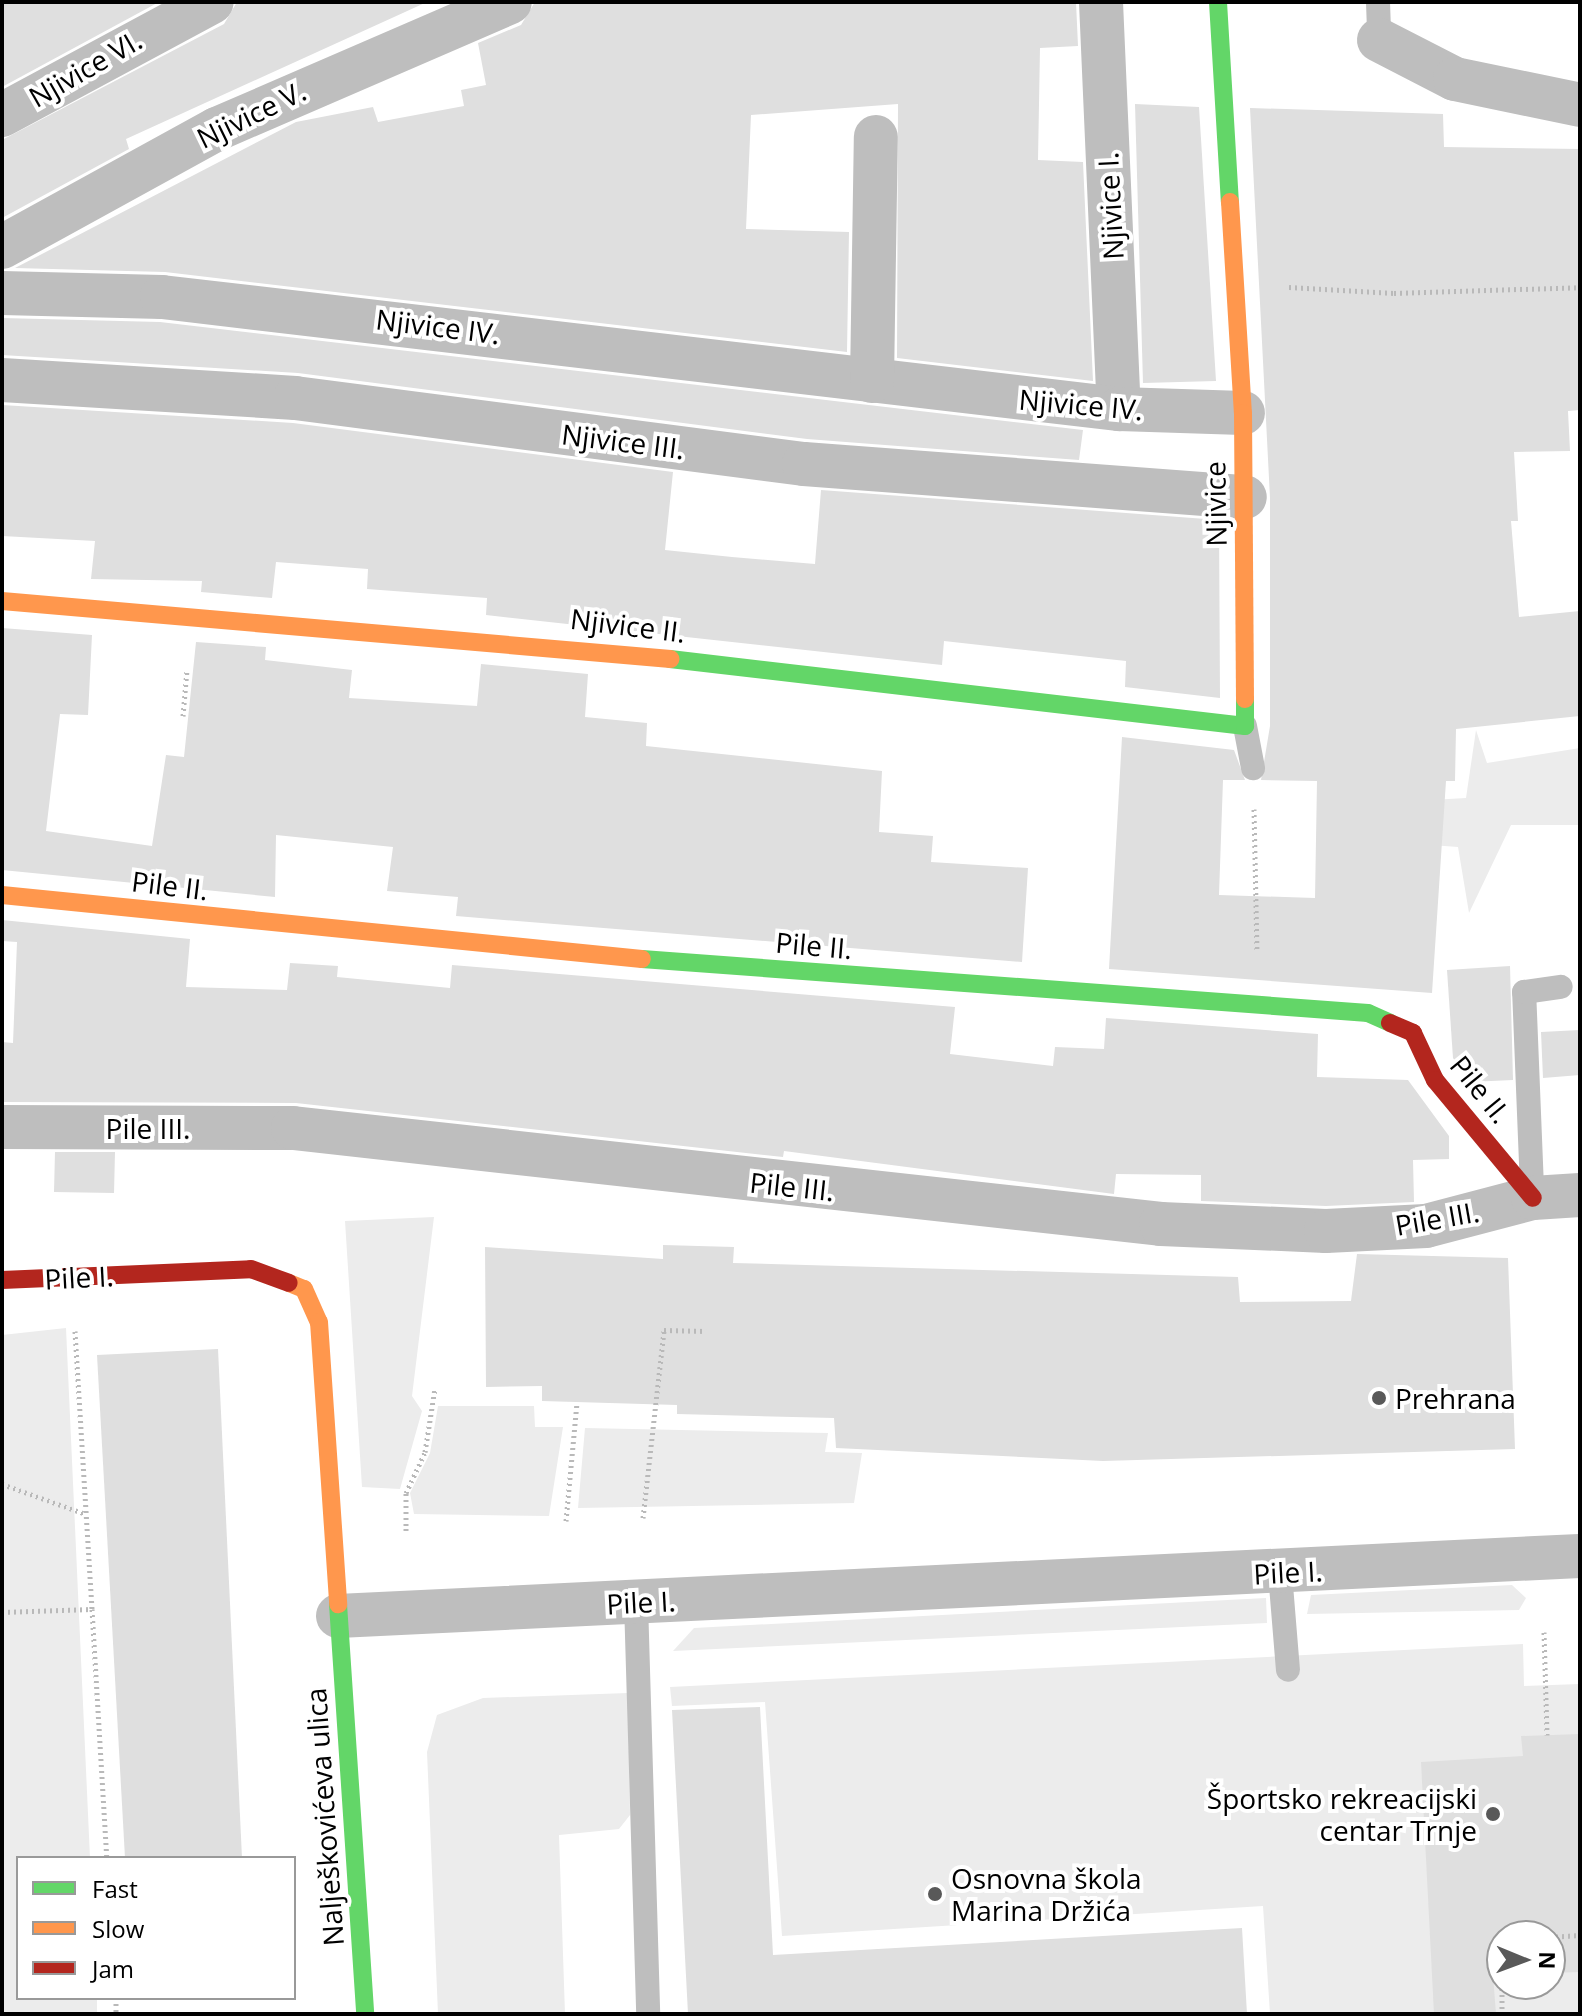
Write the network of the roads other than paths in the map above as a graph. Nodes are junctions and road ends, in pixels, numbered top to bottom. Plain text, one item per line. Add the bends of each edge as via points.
1 (212, 2) edge
2 (510, 2) edge
3 (1101, 2) edge
4 (1218, 2) edge
5 (1378, 21) edge
6 (1580, 105) edge
7 (2, 115) edge
8 (876, 137) dead end
9 (2, 247) edge
10 (2, 293) edge
11 (2, 380) edge
12 (872, 381) junction
13 (1119, 409) junction
14 (1243, 413) junction
15 (1245, 497) junction
16 (2, 601) edge
17 (1245, 726) junction
18 (1253, 768) road end
19 (2, 895) edge
20 (1561, 987) dead end
21 (2, 1127) edge
22 (1580, 1195) edge
23 (1533, 1198) junction
24 (2, 1280) edge
25 (1580, 1556) edge
26 (1280, 1573) junction
27 (636, 1602) junction
28 (338, 1616) junction
29 (1288, 1670) dead end
30 (365, 2014) edge
31 (648, 2014) edge

1 - 7 street, Njivice VI.
2 - 9 street, Njivice V. via 217,129
3 - 13 street, Njivice I.
4 - 14 street, Njivice
5 - 6 street via 1455,79
8 - 12 street
10 - 12 street, Njivice IV. via 162,297 405,321
11 - 15 street, Njivice III. via 295,398 804,464
12 - 13 street, Njivice IV.
13 - 14 street, Njivice IV.
14 - 15 street, Njivice
15 - 17 street, Njivice
16 - 17 street, Njivice II. via 551,645
17 - 18 lane, Njivice
19 - 23 street, Pile II. via 635,958 1368,1013 1402,1024 1435,1080
20 - 23 lane via 1524,992
21 - 23 street, Pile III. via 293,1128 1161,1224 1326,1231 1426,1226
22 - 23 street, Pile III.
24 - 28 street, Pile I. via 251,1269 304,1289 319,1322
25 - 26 street, Pile I.
26 - 27 street, Pile I.
26 - 29 lane
27 - 28 street, Pile I.
27 - 31 lane
28 - 30 street, Nalješkovićeva ulica

